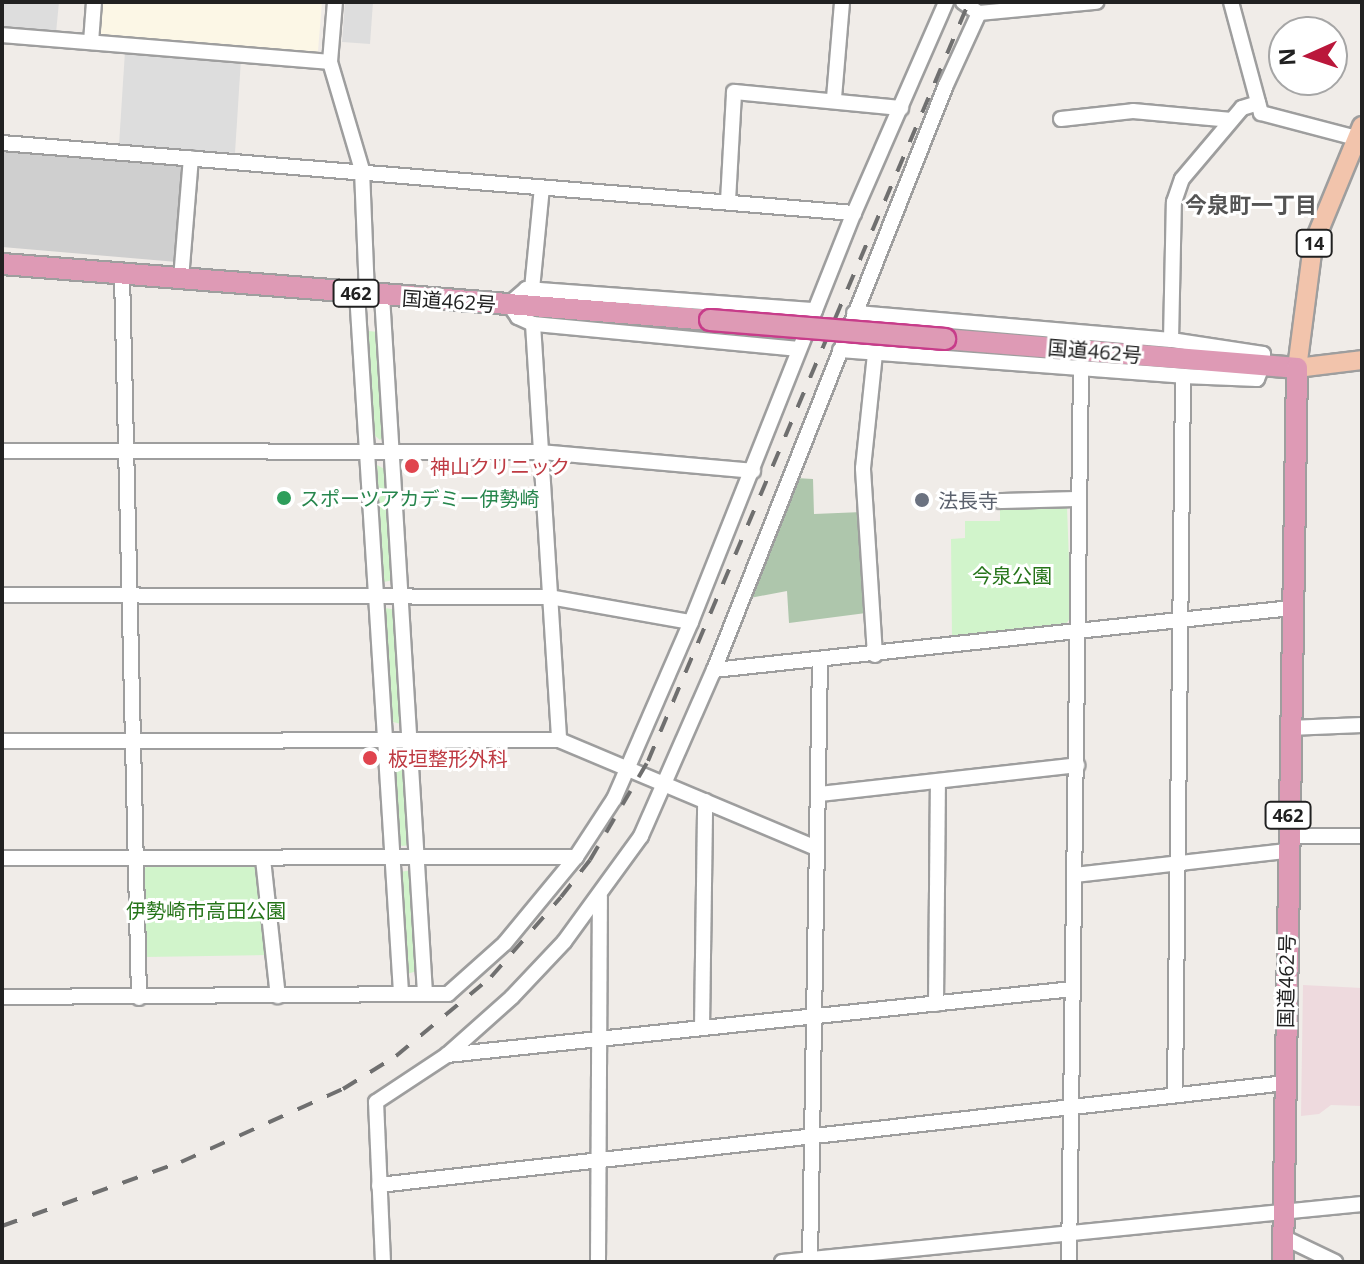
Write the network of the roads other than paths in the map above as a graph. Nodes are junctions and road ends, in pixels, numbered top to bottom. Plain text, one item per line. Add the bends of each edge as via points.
1 (94, 2) edge
2 (335, 2) edge
3 (842, 2) edge
4 (946, 2) edge
5 (963, 2) edge
6 (1096, 2) edge
7 (1231, 2) edge
8 (979, 13) junction
9 (2, 35) edge
10 (91, 42) junction
11 (330, 62) junction
12 (834, 98) junction
13 (1258, 103) junction
14 (901, 108) junction
15 (1061, 119) dead end
16 (1232, 120) junction
17 (1359, 132) edge
18 (2, 143) edge
19 (191, 158) junction
20 (362, 170) junction
21 (542, 187) junction
22 (728, 201) junction
23 (854, 213) junction
24 (2, 264) edge
25 (122, 275) junction
26 (181, 279) junction
27 (532, 289) junction
28 (369, 295) junction
29 (509, 304) junction
30 (815, 310) junction
31 (854, 313) junction
32 (533, 324) junction
33 (1171, 340) junction
34 (799, 349) junction
35 (840, 350) junction
36 (875, 353) junction
37 (1362, 360) edge
38 (1263, 364) junction
39 (1081, 367) junction
40 (1297, 368) junction
41 (1183, 376) junction
42 (2, 451) edge
43 (368, 452) junction
44 (541, 452) junction
45 (127, 453) junction
46 (393, 453) junction
47 (753, 471) junction
48 (1078, 499) junction
49 (1000, 501) dead end
50 (2, 595) edge
51 (375, 595) junction
52 (402, 595) junction
53 (130, 596) junction
54 (550, 597) junction
55 (1291, 608) junction
56 (1181, 619) junction
57 (691, 622) junction
58 (1079, 630) junction
59 (875, 655) junction
60 (820, 660) junction
61 (714, 670) junction
62 (1362, 725) edge
63 (1289, 728) junction
64 (133, 740) junction
65 (410, 740) junction
66 (559, 740) junction
67 (2, 741) edge
68 (384, 741) junction
69 (1077, 765) junction
70 (627, 770) junction
71 (938, 781) junction
72 (665, 787) junction
73 (820, 794) junction
74 (705, 801) junction
75 (1362, 836) edge
76 (1287, 843) junction
77 (814, 847) junction
78 (576, 857) junction
79 (2, 858) edge
80 (263, 859) junction
81 (136, 860) junction
82 (391, 860) junction
83 (419, 860) junction
84 (1178, 862) junction
85 (1075, 875) junction
86 (600, 896) junction
87 (1073, 989) junction
88 (401, 993) junction
89 (425, 993) junction
90 (278, 996) junction
91 (2, 997) edge
92 (139, 998) junction
93 (936, 1004) junction
94 (813, 1017) junction
95 (702, 1028) junction
96 (599, 1039) junction
97 (447, 1055) junction
98 (1285, 1083) junction
99 (1175, 1095) junction
100 (1072, 1107) junction
101 (812, 1136) junction
102 (599, 1160) junction
103 (379, 1185) junction
104 (1362, 1204) edge
105 (1284, 1209) junction
106 (1069, 1230) junction
107 (1283, 1237) junction
108 (810, 1260) edge
109 (383, 1262) edge
110 (598, 1262) edge
111 (782, 1262) edge
112 (1069, 1262) edge
113 (1283, 1262) edge
114 (1335, 1262) edge

1 - 10 street
2 - 11 street
3 - 12 street
4 - 14 street
5 - 8 street
6 - 8 street
7 - 13 street
8 - 31 street
9 - 10 street
10 - 11 street
11 - 20 street
12 - 14 street
12 - 22 street via 734,92
13 - 16 street via 1242,108
13 - 17 street via 1261,113
14 - 23 street
15 - 16 street via 1133,111
16 - 33 street via 1182,179 1174,202
17 - 40 main road, 14 via 1313,245
18 - 19 street
19 - 20 street
19 - 26 street
20 - 21 street
20 - 28 street
21 - 22 street
21 - 27 street
22 - 23 street
23 - 30 street
24 - 25 highway, 国道462号 / 462
25 - 26 highway, 国道462号 / 462
25 - 45 street
26 - 28 highway, 国道462号 / 462
27 - 29 street
27 - 30 street
28 - 29 highway, 国道462号 / 462
28 - 43 street
28 - 46 street
29 - 32 street via 518,317
29 - 38 highway, 国道462号 / 462, bridge
30 - 34 street
31 - 33 street
31 - 35 street
32 - 34 street
32 - 44 street
33 - 38 street via 1263,354
34 - 47 street
35 - 36 street
35 - 61 street
36 - 39 street
36 - 59 street via 863,468
37 - 40 main road
38 - 40 highway, 国道462号 / 462
38 - 41 street via 1257,379
39 - 41 street
39 - 48 street
40 - 55 highway, 国道462号 / 462
41 - 56 street
42 - 45 street
43 - 45 street
43 - 46 street
43 - 51 street
44 - 46 street
44 - 47 street
44 - 54 street
45 - 53 street
46 - 52 street
47 - 57 street
48 - 49 street
48 - 58 street
50 - 53 street
51 - 52 street
51 - 53 street
51 - 68 street
52 - 54 street
52 - 65 street
53 - 64 street
54 - 57 street
54 - 66 street
55 - 56 street
55 - 63 highway, 国道462号 / 462
56 - 58 street
56 - 84 street
57 - 70 street
58 - 59 street
58 - 69 street
59 - 60 street
60 - 61 street
60 - 73 street
61 - 72 street
62 - 63 street
63 - 76 highway, 国道462号 / 462
64 - 67 street
64 - 68 street
64 - 81 street
65 - 66 street
65 - 68 street
65 - 83 street
66 - 70 street
68 - 82 street
69 - 71 street
69 - 85 street
70 - 72 street
70 - 78 street
71 - 73 street
71 - 93 street
72 - 74 street
72 - 86 street
73 - 77 street via 820,834
74 - 77 street
74 - 95 street
75 - 76 street
76 - 84 street
76 - 98 highway, 国道462号 / 462
77 - 94 street
78 - 83 street
78 - 89 street via 505,943 456,991
79 - 81 street
80 - 81 street
80 - 82 street
80 - 90 street
81 - 92 street
82 - 83 street
82 - 88 street
83 - 89 street
84 - 85 street
84 - 99 street
85 - 87 street
86 - 96 street
86 - 97 street via 512,997
87 - 93 street
87 - 100 street
88 - 89 street
88 - 90 street
90 - 92 street
91 - 92 street
93 - 94 street
94 - 95 street
94 - 101 street
95 - 96 street
96 - 97 street
96 - 102 street
97 - 103 street via 376,1102
98 - 99 street
98 - 105 highway, 国道462号 / 462
99 - 100 street
100 - 101 street
100 - 106 street
101 - 102 street
101 - 108 street
102 - 103 street
102 - 110 street
103 - 109 street
104 - 105 street
105 - 106 street
105 - 107 highway, 国道462号 / 462
106 - 108 street
106 - 112 street
107 - 113 highway, 国道462号 / 462
107 - 114 street
108 - 111 street

